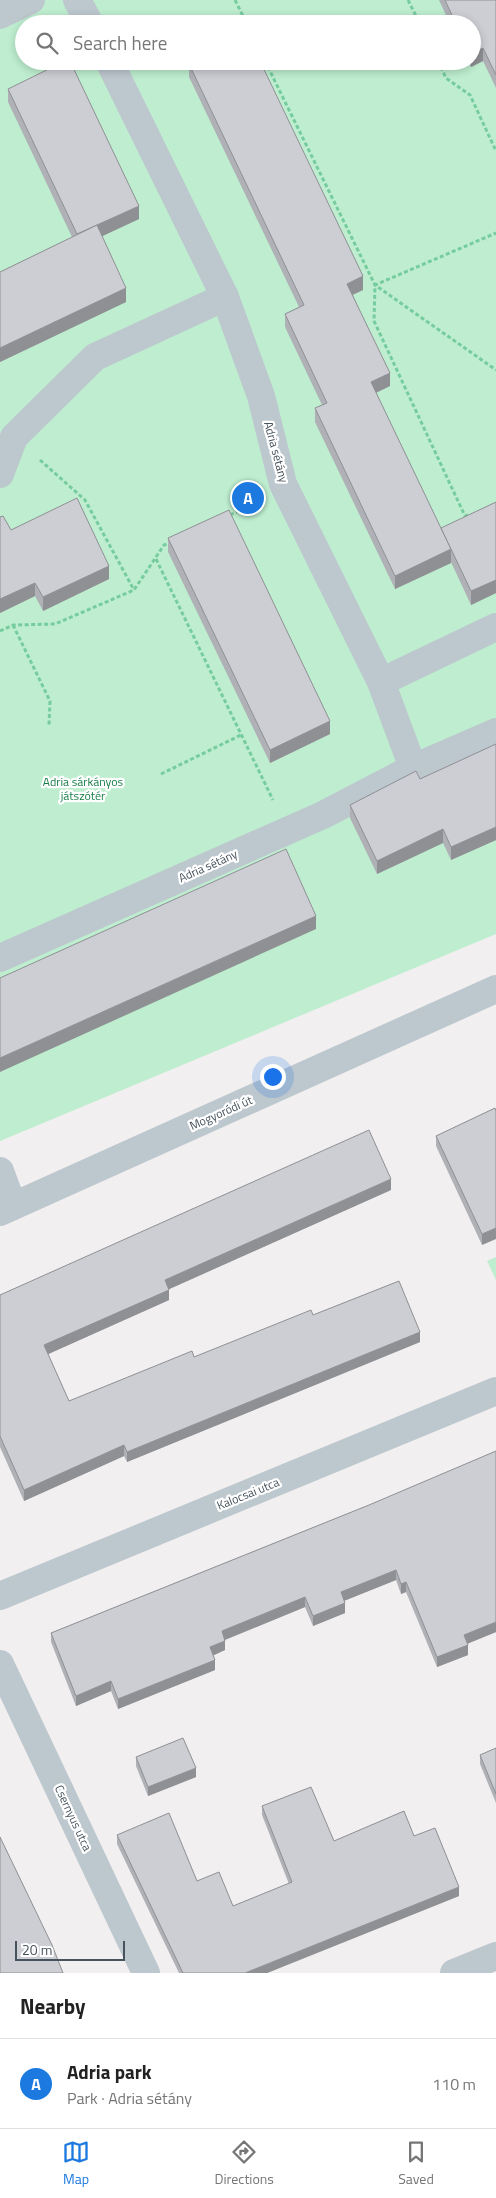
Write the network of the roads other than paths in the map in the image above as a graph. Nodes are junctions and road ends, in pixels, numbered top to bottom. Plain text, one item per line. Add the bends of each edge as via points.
1 (31, 0) edge
2 (77, 0) edge
3 (0, 15) edge
4 (85, 15) edge
5 (112, 70) edge
6 (225, 297) junction
7 (7, 440) edge
8 (0, 474) edge
9 (496, 628) edge
10 (381, 682) junction
11 (496, 732) edge
12 (413, 768) junction
13 (0, 958) edge
14 (496, 989) edge
15 (0, 1171) edge
16 (7, 1209) edge
17 (496, 1392) edge
18 (0, 1596) edge
19 (0, 1664) edge
20 (496, 1956) edge
21 (146, 1973) edge
22 (454, 1973) edge

1 - 3 street
2 - 4 street
5 - 6 street, Adria sétány
6 - 7 street via 95,358
6 - 10 street, Adria sétány via 261,396 286,490
7 - 8 street
9 - 10 street
10 - 12 street, Adria sétány
11 - 12 street, Adria sétány
12 - 13 street, Adria sétány via 323,815
14 - 16 street, Mogyoródi út
15 - 16 street
17 - 18 street, Kalocsai utca
19 - 21 street, Csernyus utca
20 - 22 street

